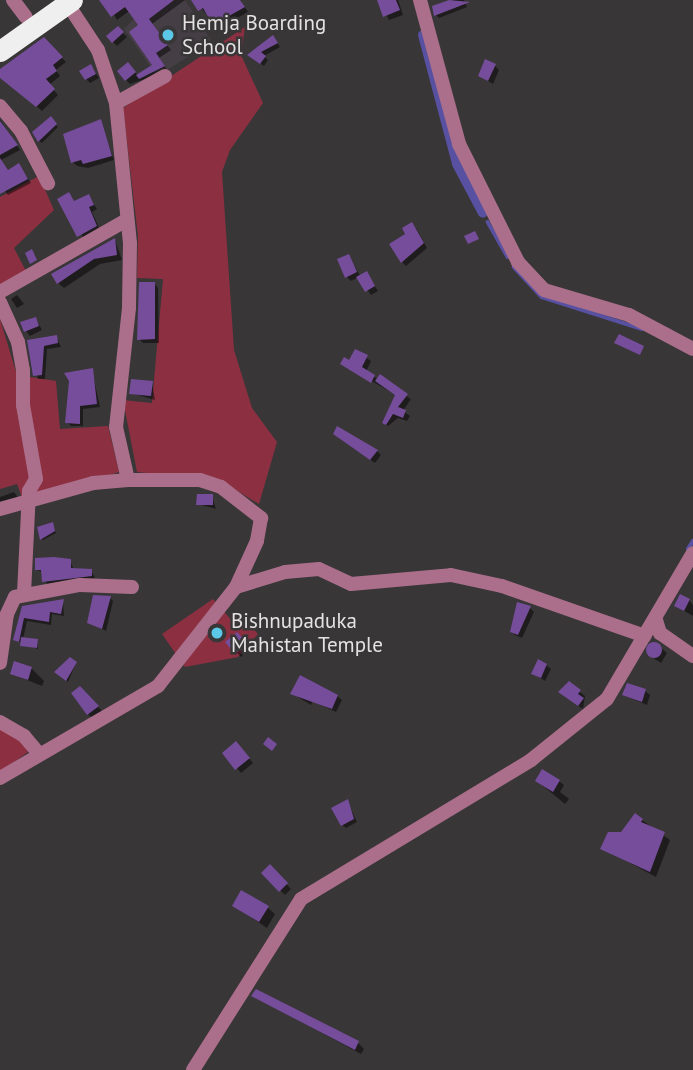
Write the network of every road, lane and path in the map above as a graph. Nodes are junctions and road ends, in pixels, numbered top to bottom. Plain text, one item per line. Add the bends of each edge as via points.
1 (419, 0) edge
2 (63, 1) edge
3 (20, 8) edge
4 (0, 38) edge
5 (0, 51) edge
6 (164, 76) dead end
7 (116, 103) junction
8 (0, 106) edge
9 (48, 183) dead end
10 (127, 220) junction
11 (0, 292) edge
12 (0, 302) edge
13 (693, 349) edge
14 (128, 480) junction
15 (28, 500) junction
16 (0, 509) edge
17 (693, 553) edge
18 (132, 587) dead end
19 (236, 587) junction
20 (24, 594) junction
21 (656, 620) junction
22 (645, 636) junction
23 (693, 656) edge
24 (0, 663) edge
25 (0, 722) edge
26 (39, 754) junction
27 (0, 778) edge
28 (193, 1070) edge

1 - 13 street via 459,144 518,262 544,290 629,315
2 - 3 highway
2 - 5 highway
2 - 7 street via 98,50
3 - 4 highway
6 - 7 street
7 - 10 street
8 - 9 street via 21,131
10 - 11 street
10 - 14 street via 129,308 116,427
12 - 15 street via 23,370 23,405 36,479
14 - 15 street via 93,483
14 - 19 street via 200,480 221,487 261,518 257,541
15 - 16 street
15 - 20 street
17 - 21 street
18 - 20 street via 90,585
19 - 22 street via 285,572 319,569 351,584 451,575 502,586
19 - 26 street via 158,686 72,740
20 - 24 street via 10,600
21 - 22 street
21 - 23 street via 660,633
22 - 28 street via 607,699 556,743 300,899
25 - 26 street via 24,736
26 - 27 street

